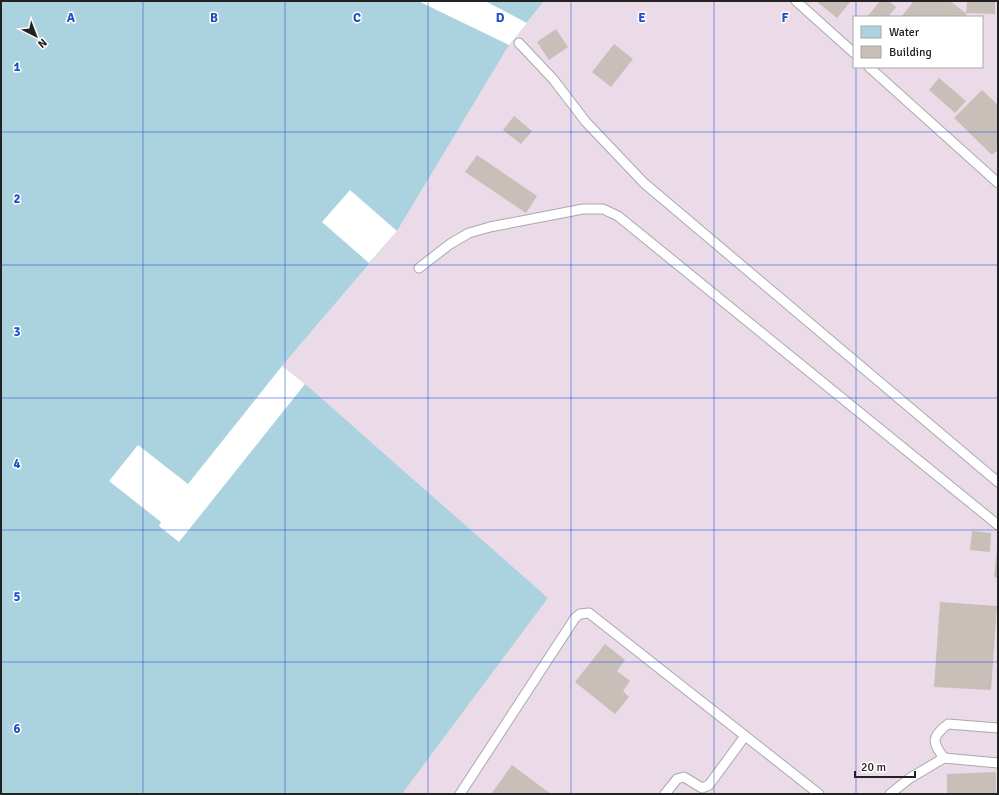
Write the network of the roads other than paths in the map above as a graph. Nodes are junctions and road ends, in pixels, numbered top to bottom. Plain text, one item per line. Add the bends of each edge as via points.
1 (796, 1) edge
2 (519, 43) dead end
3 (853, 52) edge
4 (870, 68) edge
5 (998, 183) edge
6 (419, 268) dead end
7 (998, 482) edge
8 (998, 525) edge
9 (998, 728) edge
10 (745, 736) junction
11 (944, 758) junction
12 (998, 763) edge
13 (460, 794) edge
14 (665, 794) edge
15 (819, 794) edge
16 (890, 794) edge

1 - 3 lane
2 - 7 lane via 553,79 586,122 644,183
4 - 5 lane
6 - 8 lane via 469,233 583,209 603,209 618,216
9 - 11 lane via 948,724 934,738 936,747
10 - 13 lane via 589,613 580,614
10 - 14 lane via 709,785 702,788 684,777 676,779
10 - 15 lane
11 - 12 lane
11 - 16 lane via 910,778

